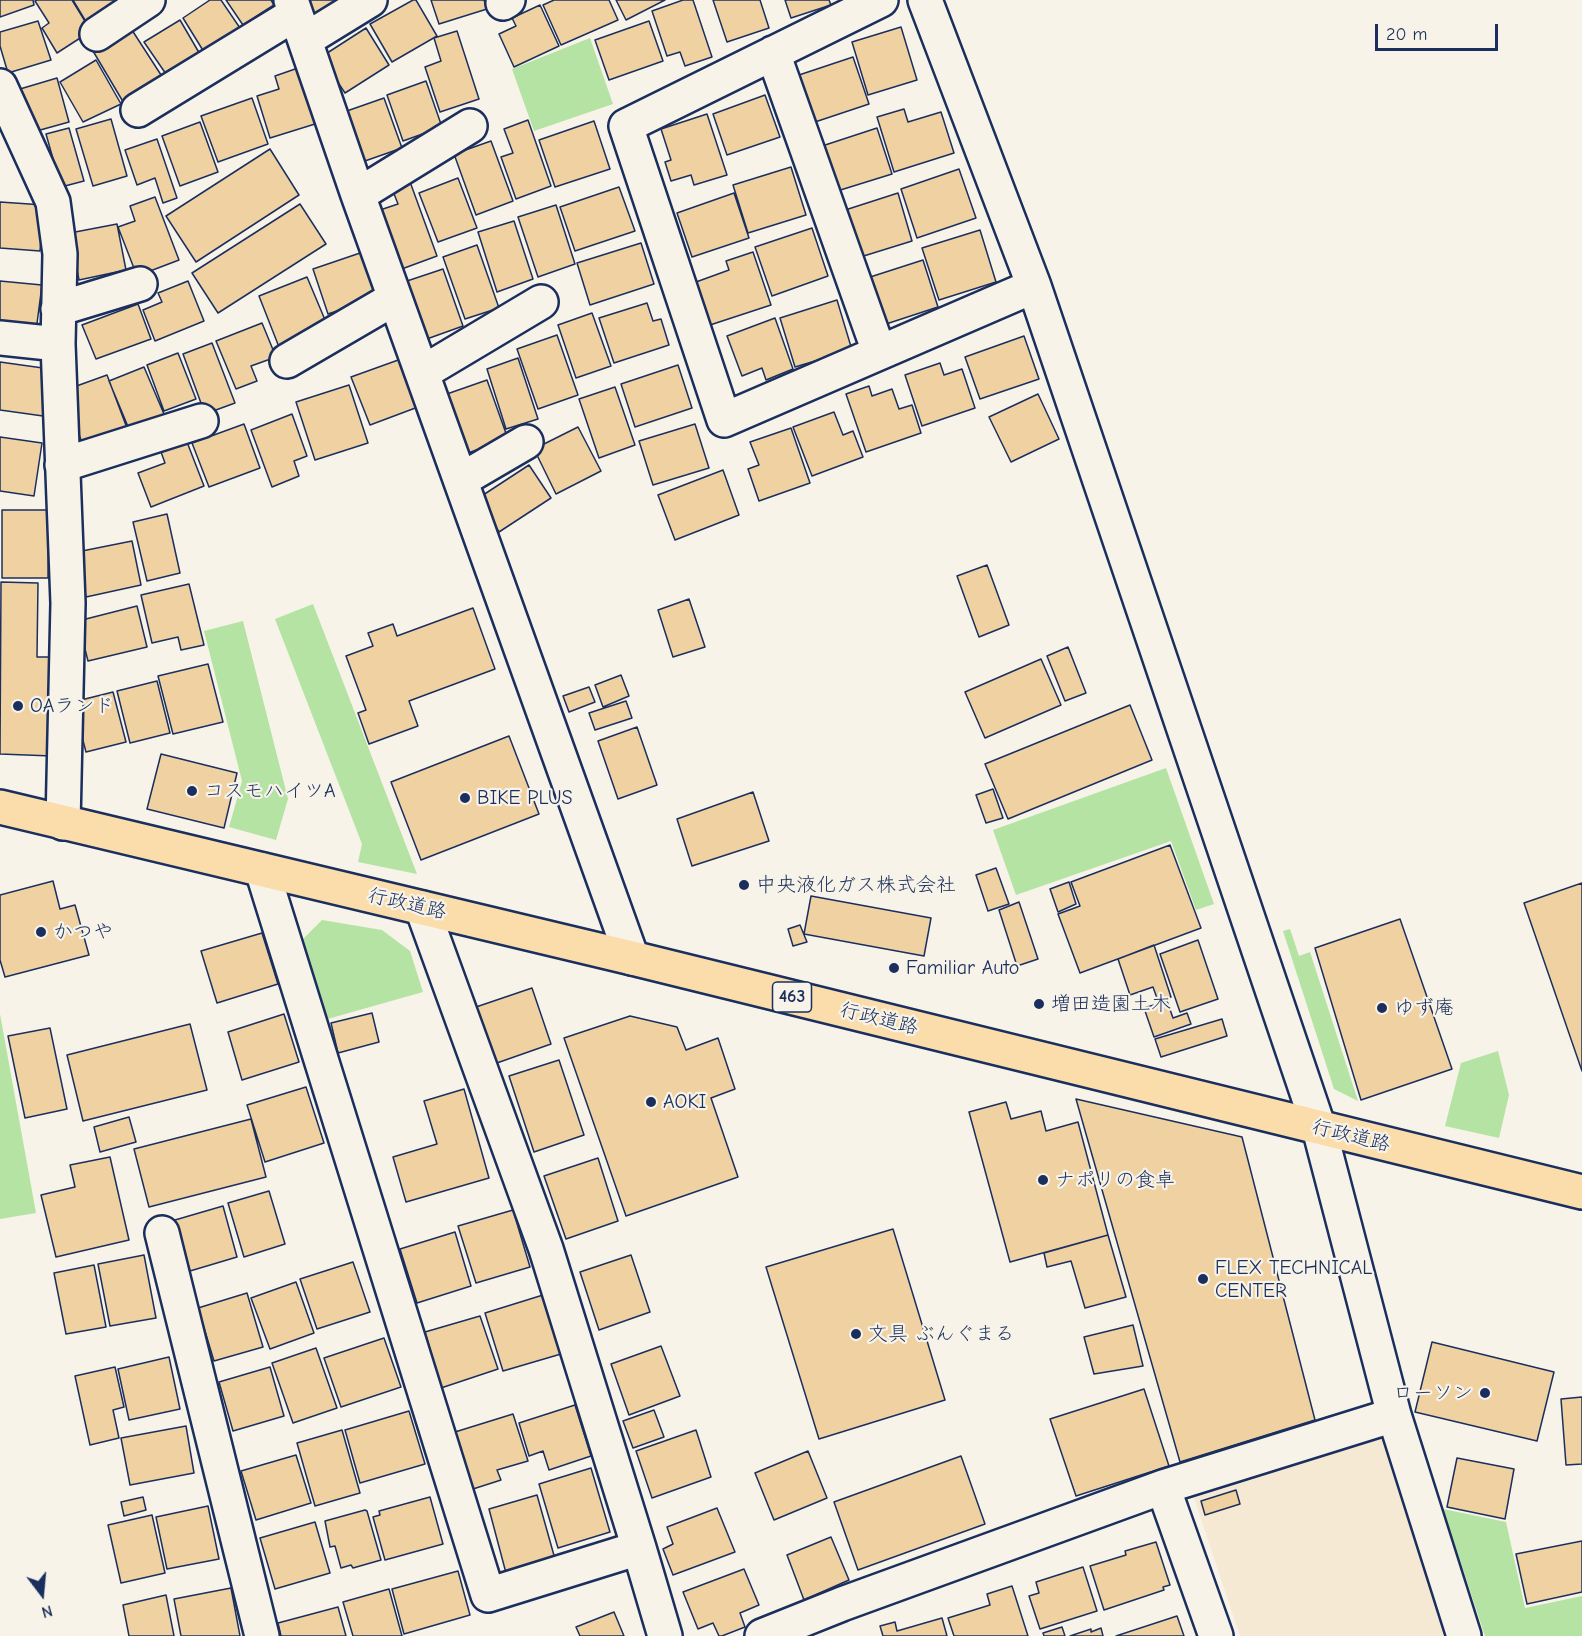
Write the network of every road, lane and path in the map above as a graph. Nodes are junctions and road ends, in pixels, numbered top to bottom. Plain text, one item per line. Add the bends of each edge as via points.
1 (148, 0) edge
2 (370, 0) edge
3 (881, 0) edge
4 (925, 0) edge
5 (297, 18) edge
6 (97, 33) dead end
7 (773, 53) junction
8 (0, 86) edge
9 (138, 110) dead end
10 (470, 126) dead end
11 (358, 195) junction
12 (140, 284) dead end
13 (1034, 285) junction
14 (395, 298) junction
15 (541, 302) dead end
16 (58, 309) junction
17 (0, 338) edge
18 (58, 344) junction
19 (879, 352) junction
20 (287, 361) dead end
21 (422, 373) junction
22 (201, 421) dead end
23 (526, 442) dead end
24 (62, 465) junction
25 (461, 480) junction
26 (0, 807) edge
27 (63, 822) junction
28 (262, 870) junction
29 (422, 908) junction
30 (632, 958) junction
31 (1319, 1128) junction
32 (1582, 1192) edge
33 (162, 1233) dead end
34 (1394, 1415) junction
35 (1163, 1486) junction
36 (639, 1548) junction
37 (262, 1636) edge
38 (665, 1636) edge
39 (762, 1636) edge
40 (1216, 1636) edge
41 (1464, 1636) edge

1 - 6 street
2 - 5 street
3 - 7 street
4 - 13 street
5 - 9 street
5 - 11 street
7 - 19 street
7 - 19 street via 626,126 724,420
8 - 16 street via 53,202 60,254
10 - 11 street
11 - 14 street
12 - 16 street
13 - 19 street
13 - 31 street
14 - 20 street
14 - 21 street
15 - 21 street
16 - 18 street
17 - 18 street
18 - 24 street
21 - 25 street
22 - 24 street
23 - 25 street
24 - 27 street via 68,603
25 - 30 street
26 - 27 highway, 行政道路 / 463
27 - 28 highway, 行政道路 / 463
28 - 29 highway, 行政道路 / 463
28 - 36 street via 488,1596
29 - 30 highway, 行政道路 / 463
29 - 36 street via 546,1249
30 - 31 highway, 行政道路 / 463
31 - 32 highway, 行政道路 / 463
31 - 34 street
33 - 37 street
34 - 35 street
34 - 41 street
35 - 39 street
35 - 40 street
36 - 38 street

